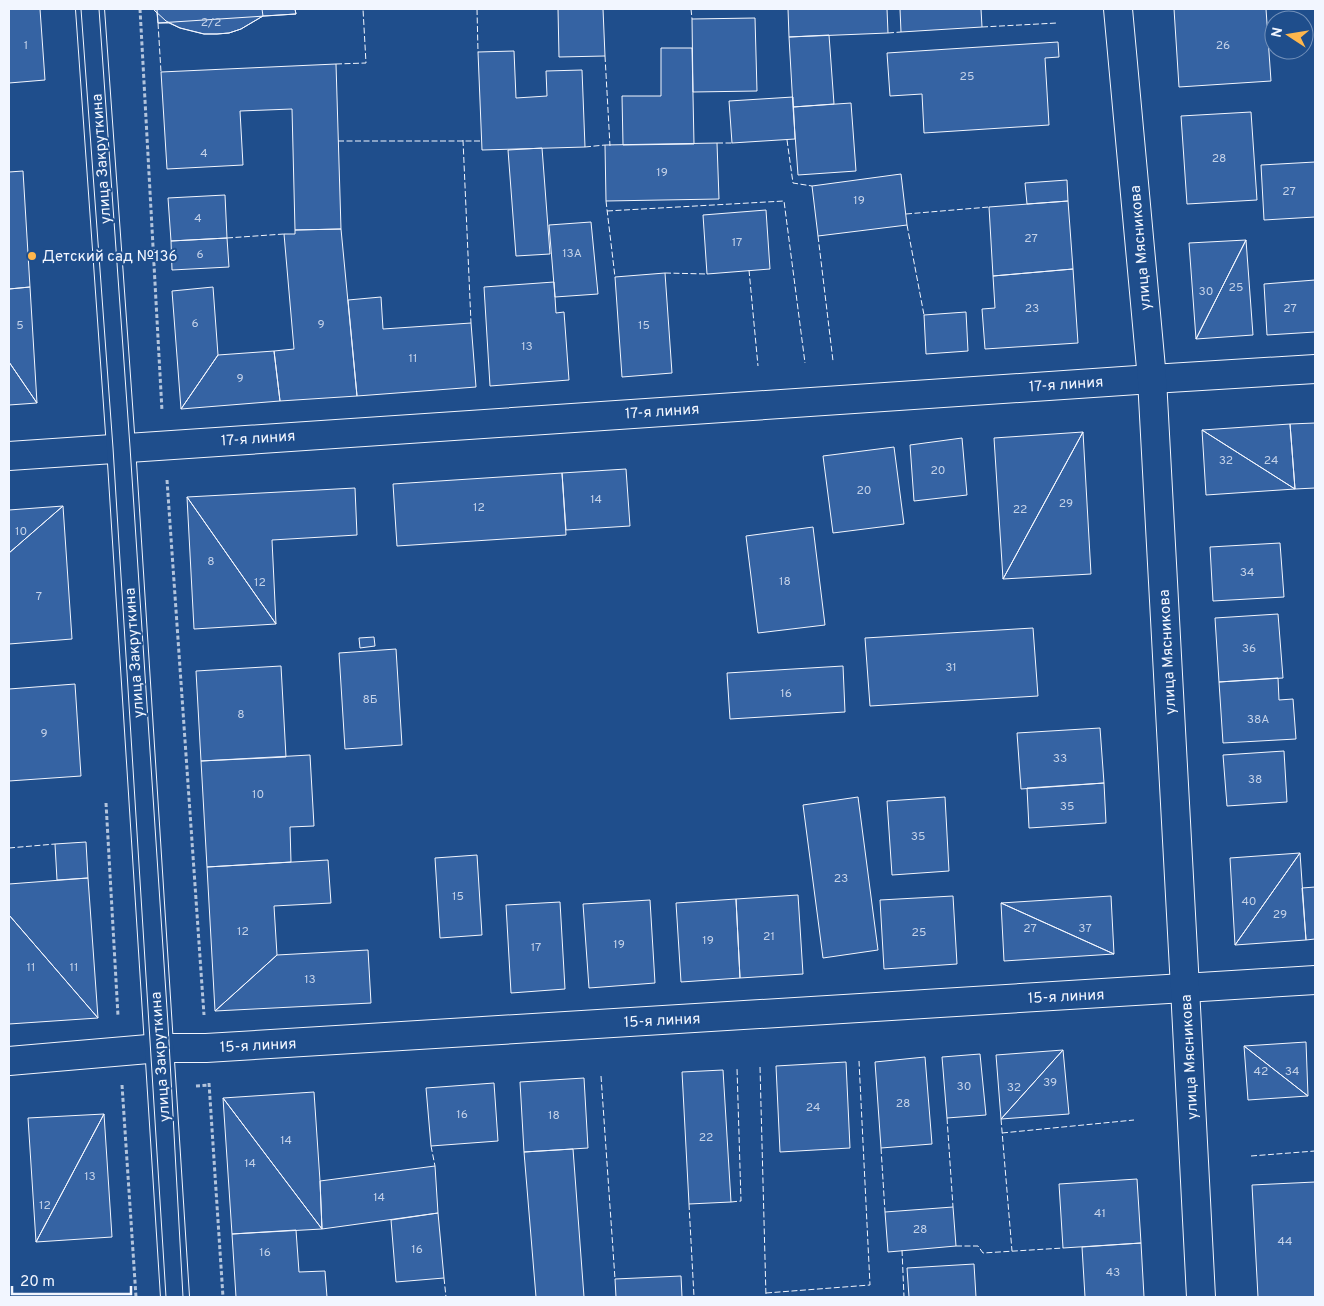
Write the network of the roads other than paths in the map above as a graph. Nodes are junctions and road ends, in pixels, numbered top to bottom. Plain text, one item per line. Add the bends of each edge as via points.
1 (90, 9) edge
2 (1118, 9) edge
3 (1315, 370) edge
4 (1152, 379) junction
5 (122, 447) junction
6 (9, 456) edge
7 (1315, 980) edge
8 (1185, 988) junction
9 (160, 1048) junction
10 (9, 1061) edge
11 (175, 1297) edge
12 (1200, 1297) edge

1 - 5 street, улица Закруткина
2 - 4 street, улица Мясникова
3 - 4 street, 17-я линия
4 - 5 street, 17-я линия
4 - 8 street, улица Мясникова
5 - 6 street, 17-я линия
5 - 9 street, улица Закруткина
7 - 8 street, 15-я линия
8 - 9 street, 15-я линия via 206,1048
8 - 12 street, улица Мясникова
9 - 10 street, 15-я линия
9 - 11 street, улица Закруткина

